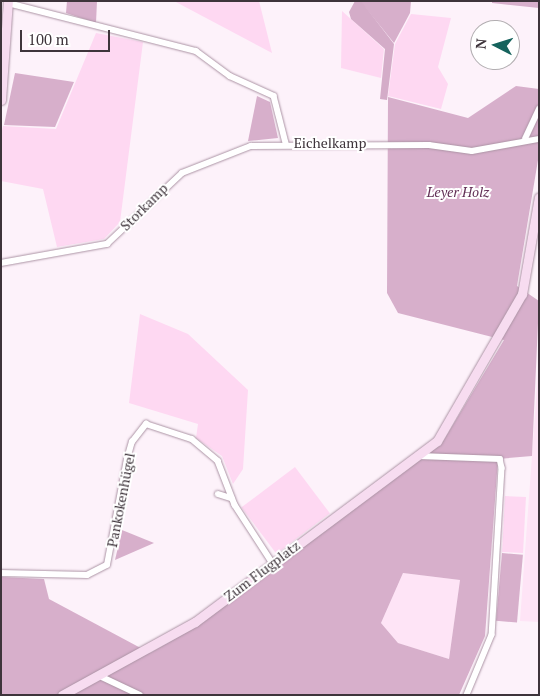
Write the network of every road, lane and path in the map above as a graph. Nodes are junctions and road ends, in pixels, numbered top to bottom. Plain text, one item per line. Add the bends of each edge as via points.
1 (8, 2) edge
2 (1, 100) edge
3 (539, 108) edge
4 (525, 139) junction
5 (539, 139) edge
6 (286, 143) junction
7 (539, 197) edge
8 (1, 263) edge
9 (417, 456) junction
10 (218, 494) dead end
11 (233, 499) junction
12 (272, 562) junction
13 (1, 573) edge
14 (100, 676) junction
15 (62, 695) edge
16 (140, 695) edge
17 (467, 695) edge

1 - 2 street
1 - 6 street, Eichelkamp via 196,51 230,76 274,96
3 - 4 street
4 - 5 street, Eichelkamp
4 - 6 street, Eichelkamp via 472,152 429,145
6 - 8 street, Storkamp via 251,146 182,173 107,244
7 - 9 street, Zum Flugplatz via 522,294 437,441
9 - 12 street, Zum Flugplatz
9 - 17 street via 500,459 502,468 492,634
10 - 11 street
11 - 12 street, Pankokenhügel
11 - 13 street, Pankokenhügel via 226,472 211,455 192,439 146,424 132,442 127,458 107,565 87,575
12 - 14 street, Zum Flugplatz via 195,622
14 - 15 street, Zum Flugplatz
14 - 16 street

